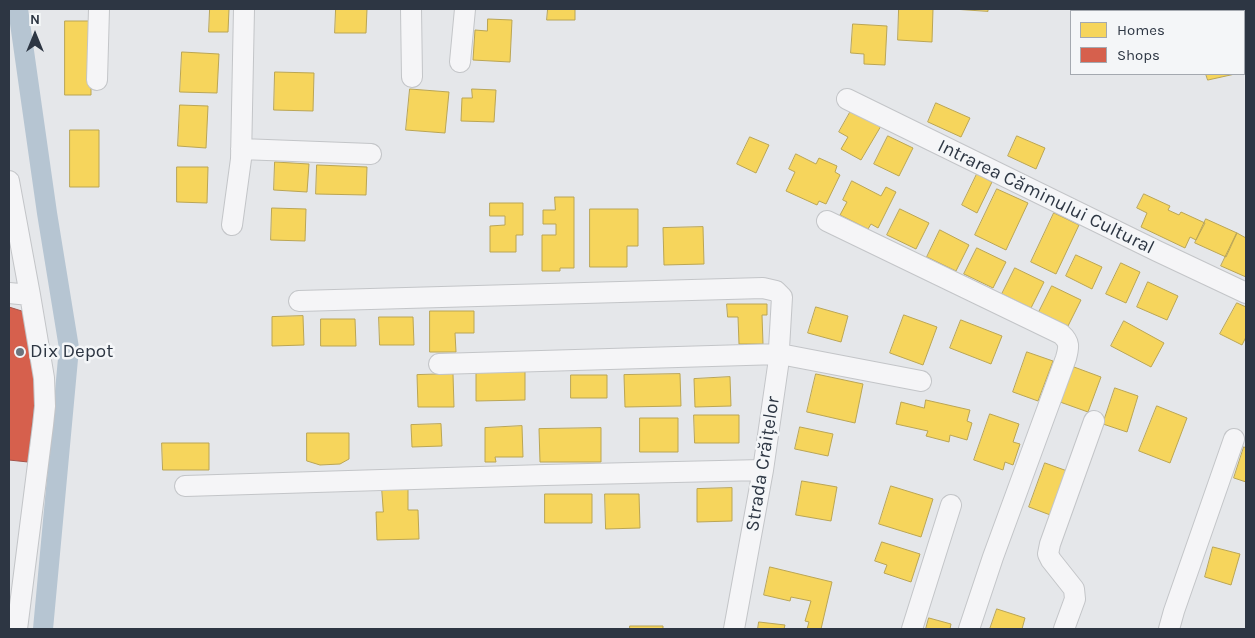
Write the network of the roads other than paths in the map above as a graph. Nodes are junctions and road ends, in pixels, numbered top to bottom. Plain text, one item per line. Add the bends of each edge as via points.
1 (99, 9) edge
2 (244, 9) edge
3 (411, 9) edge
4 (465, 9) edge
5 (460, 62) dead end
6 (412, 78) dead end
7 (97, 80) dead end
8 (847, 99) dead end
9 (241, 149) junction
10 (371, 154) dead end
11 (9, 181) edge
12 (827, 221) dead end
13 (232, 225) dead end
14 (9, 293) edge
15 (1246, 293) edge
16 (30, 295) junction
17 (299, 301) dead end
18 (780, 354) junction
19 (439, 364) dead end
20 (921, 381) dead end
21 (1094, 421) dead end
22 (1234, 439) dead end
23 (763, 470) junction
24 (186, 486) dead end
25 (951, 505) dead end
26 (17, 629) edge
27 (734, 629) edge
28 (912, 629) edge
29 (969, 629) edge
30 (1064, 629) edge
31 (1169, 629) edge

1 - 7 street
2 - 9 street
3 - 6 street
4 - 5 street
8 - 15 street, Intrarea Căminului Cultural
9 - 10 street
9 - 13 street
11 - 16 street
12 - 29 street via 1067,339 1066,358
14 - 16 street
16 - 26 street via 44,378 45,406
17 - 18 street, Strada Crăițelor via 763,288 776,291 782,298
18 - 19 street
18 - 20 street
18 - 23 street, Strada Crăițelor
21 - 30 street via 1048,554 1074,589 1075,599
22 - 31 street
23 - 24 street
23 - 27 street, Strada Crăițelor
25 - 28 street

